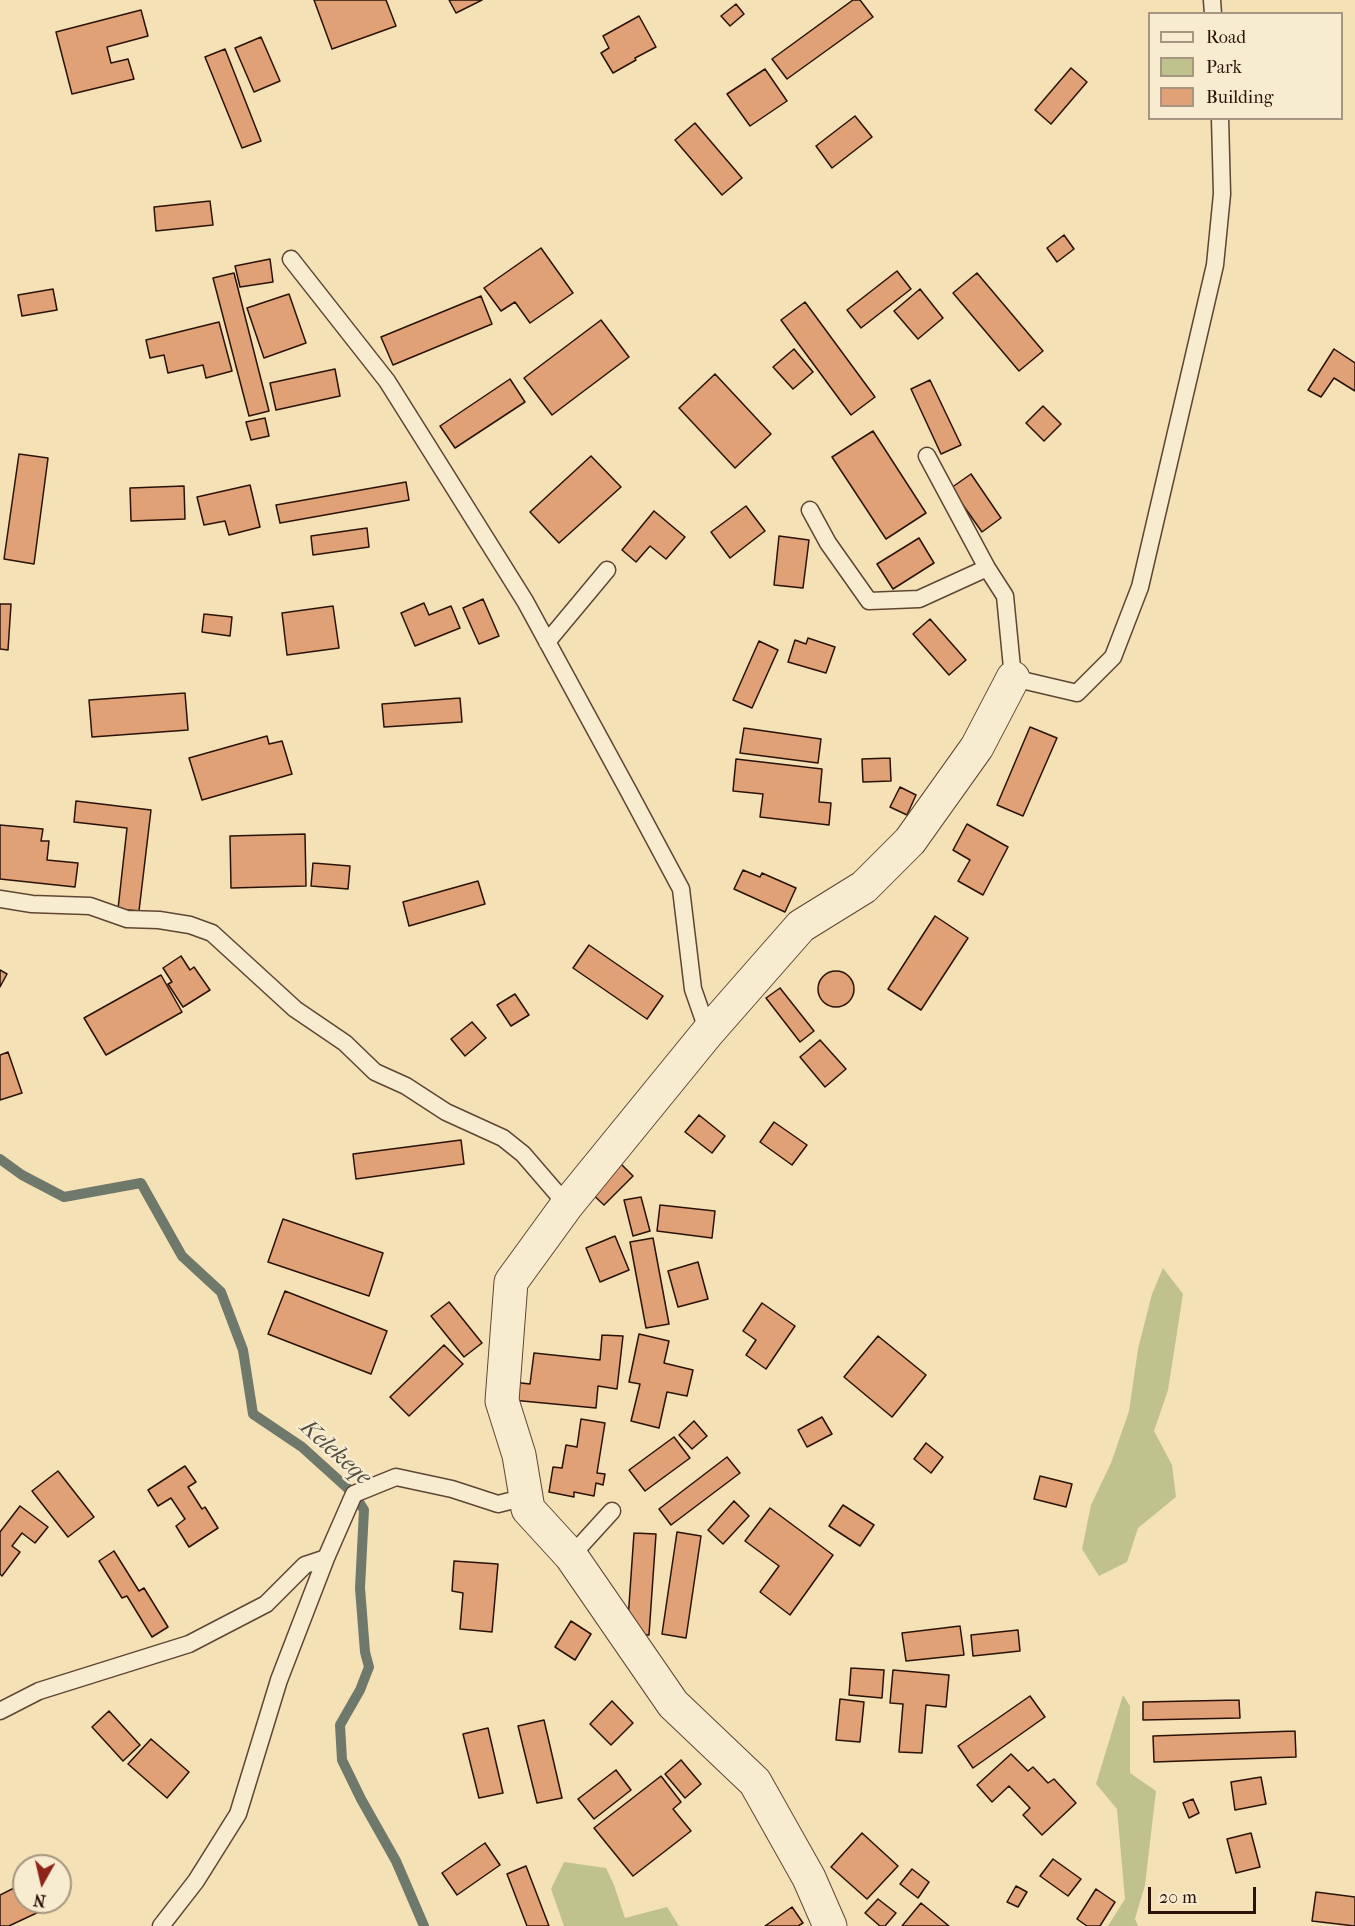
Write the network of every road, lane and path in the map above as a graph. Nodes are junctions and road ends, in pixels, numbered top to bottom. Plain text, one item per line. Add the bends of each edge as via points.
1 (1220, 120) edge
2 (291, 259) dead end
3 (927, 456) dead end
4 (810, 510) dead end
5 (987, 568) junction
6 (607, 570) dead end
7 (547, 642) junction
8 (1013, 678) junction
9 (0, 899) edge
10 (708, 1032) junction
11 (567, 1205) junction
12 (526, 1497) junction
13 (612, 1510) dead end
14 (571, 1556) junction
15 (326, 1558) junction
16 (0, 1711) edge
17 (161, 1926) edge
18 (830, 1926) edge

1 - 8 lane via 1222,194 1215,265 1140,586 1113,657 1077,693
2 - 7 lane via 387,381
3 - 5 lane
4 - 5 lane via 869,601 919,599
5 - 8 lane via 1005,596
6 - 7 lane
7 - 10 lane via 681,889 693,989
8 - 10 street via 977,747 910,841 864,887 801,926
9 - 11 lane via 90,906 127,919 170,922 212,933 295,1010 345,1043 375,1072 406,1086 446,1112 503,1138 523,1154
10 - 11 street
11 - 12 street via 511,1282 502,1401 519,1455
12 - 14 street via 528,1509
12 - 15 lane via 498,1504 396,1477 354,1494
13 - 14 lane
14 - 18 street via 673,1704 755,1782 809,1878
15 - 16 lane via 305,1565 266,1604 189,1644 39,1691
15 - 17 lane via 279,1680 238,1814 196,1881

